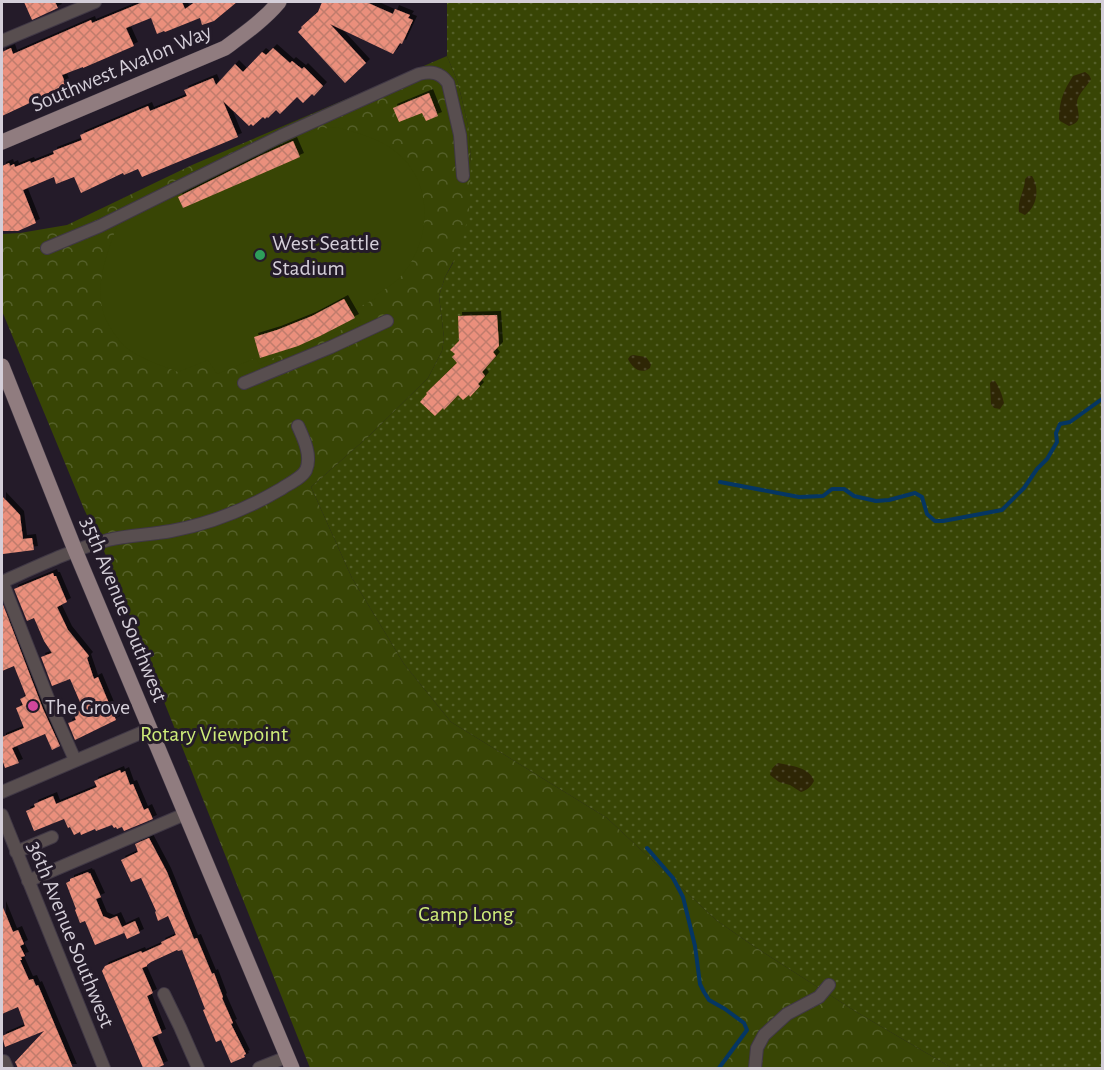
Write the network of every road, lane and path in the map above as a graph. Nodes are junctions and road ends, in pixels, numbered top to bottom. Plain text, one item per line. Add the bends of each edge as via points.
1 (95, 2) edge
2 (279, 2) edge
3 (2, 42) edge
4 (2, 142) edge
5 (463, 176) dead end
6 (47, 248) dead end
7 (387, 321) dead end
8 (2, 366) edge
9 (244, 383) dead end
10 (298, 426) dead end
11 (75, 550) junction
12 (2, 582) edge
13 (150, 729) junction
14 (75, 760) junction
15 (2, 792) edge
16 (185, 814) junction
17 (2, 815) edge
18 (52, 837) dead end
19 (16, 852) junction
20 (28, 881) junction
21 (829, 985) dead end
22 (164, 994) dead end
23 (289, 1063) edge
24 (104, 1068) edge
25 (198, 1068) edge
26 (259, 1068) edge
27 (755, 1068) edge

1 - 3 street
2 - 4 main road, Southwest Avalon Way via 225,48
5 - 6 street via 460,135 448,83 436,73 425,72 281,135 100,226
7 - 9 street
8 - 11 main road, 35th Avenue Southwest
10 - 11 street via 307,449 305,472 243,510 189,527 110,539
11 - 12 street
11 - 13 main road, 35th Avenue Southwest
12 - 14 street
13 - 14 street
13 - 16 main road, 35th Avenue Southwest
14 - 15 street via 40,770
16 - 20 street
16 - 23 main road, 35th Avenue Southwest
17 - 19 street, 36th Avenue Southwest
18 - 19 street
19 - 20 street, 36th Avenue Southwest
20 - 24 street, 36th Avenue Southwest
21 - 27 street via 764,1035 757,1048
22 - 25 street
23 - 26 street

